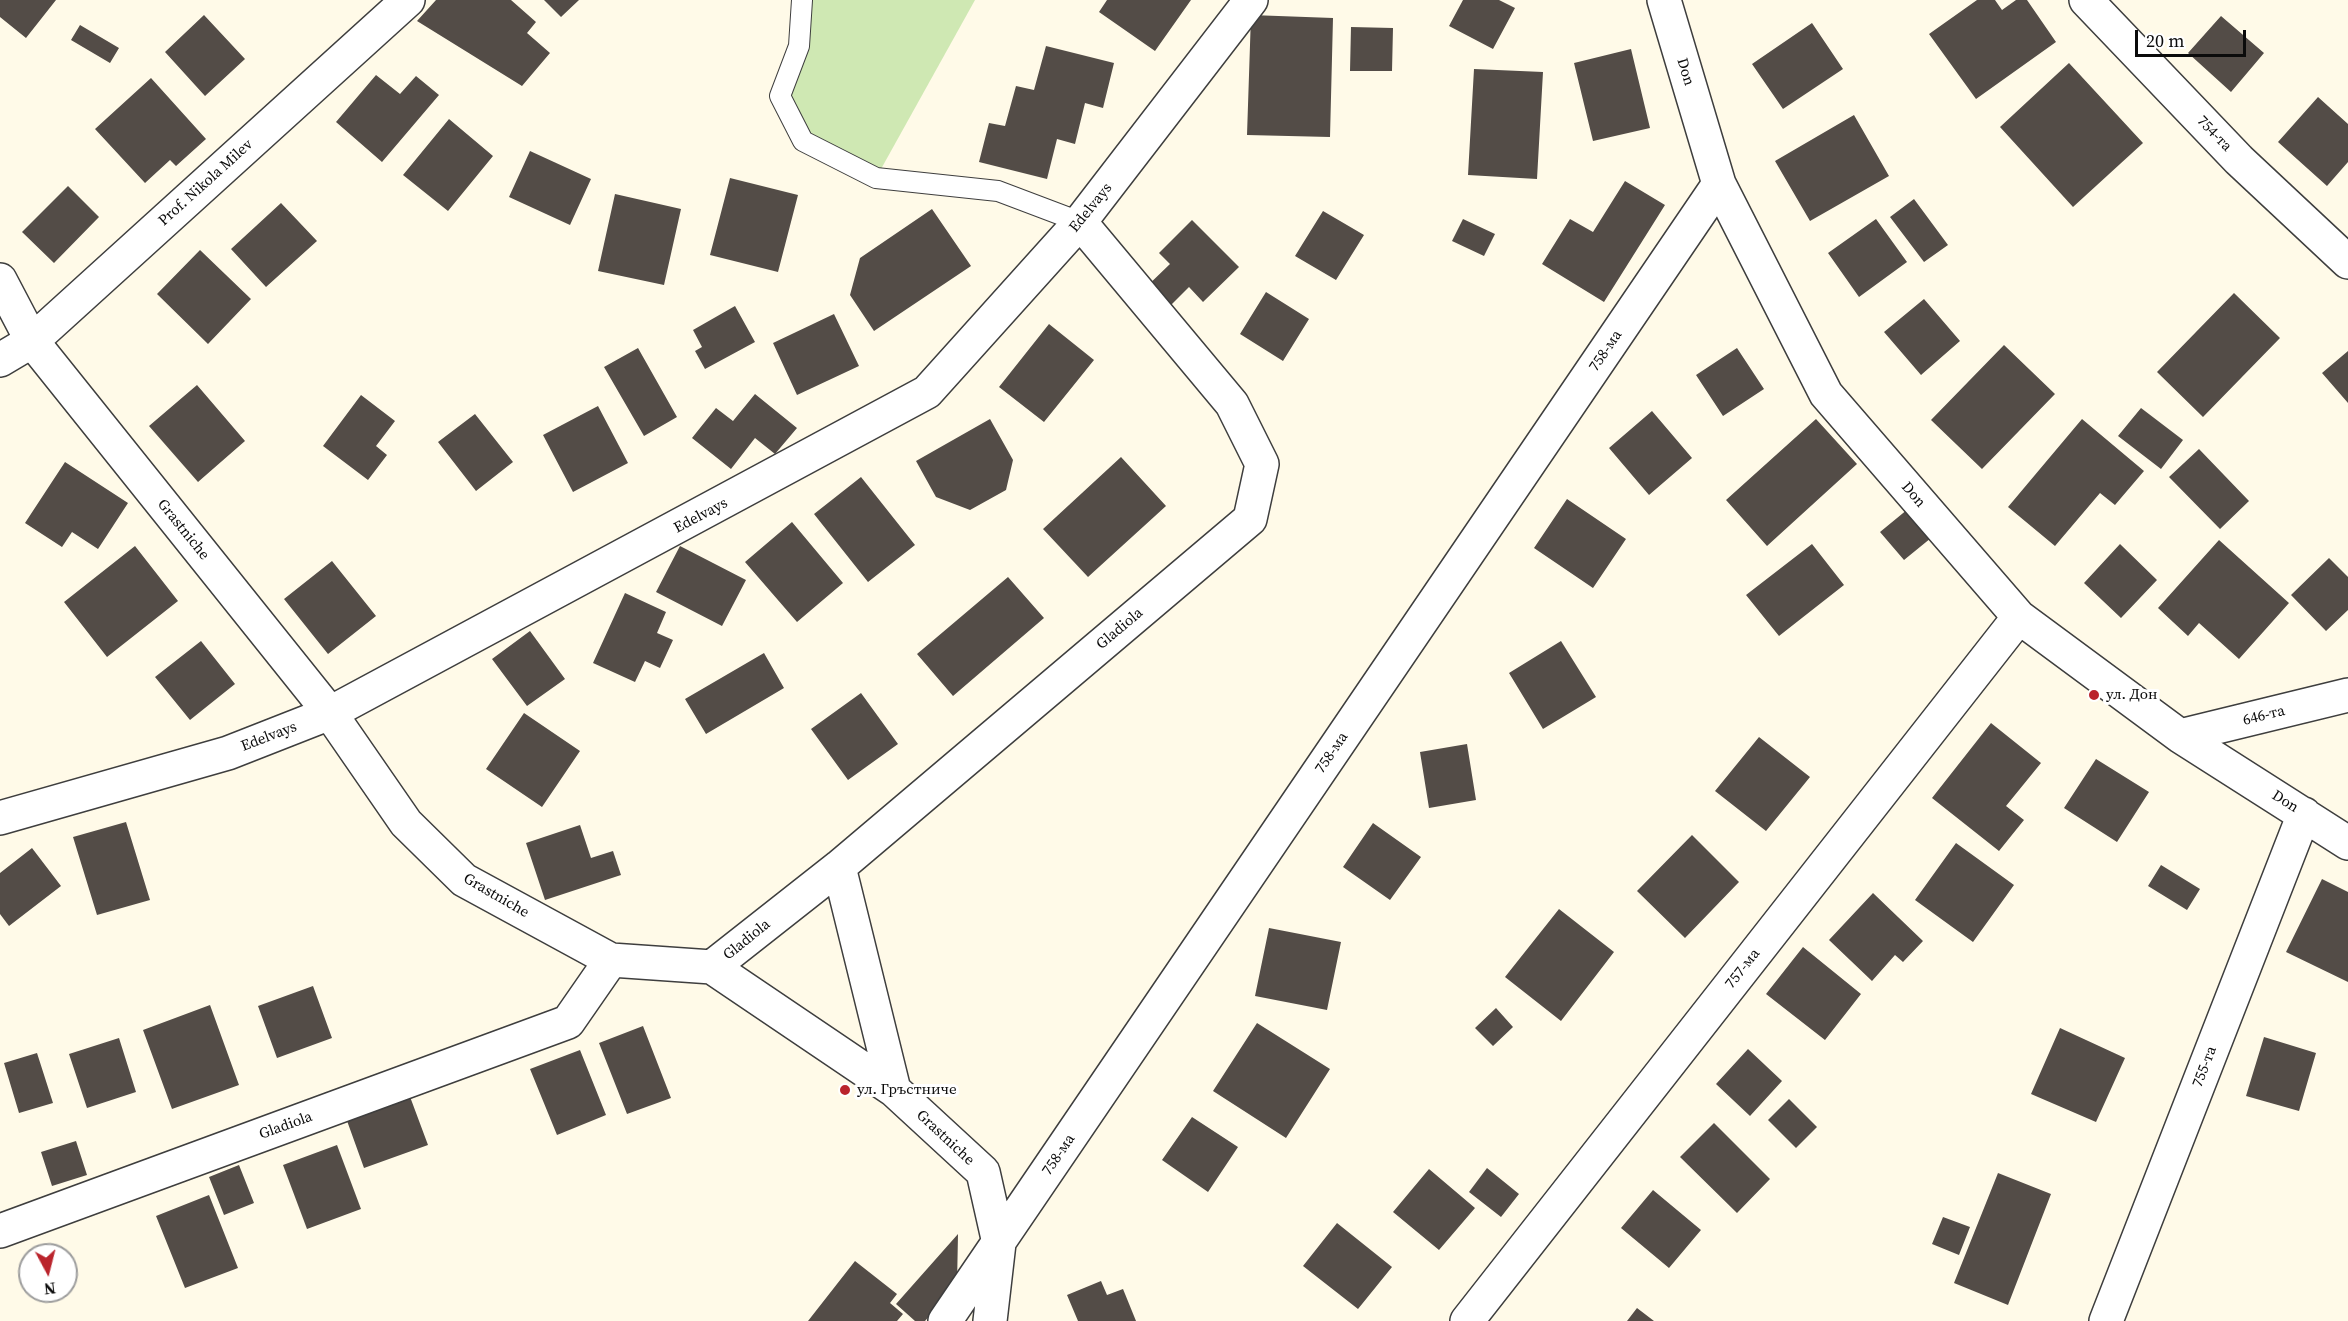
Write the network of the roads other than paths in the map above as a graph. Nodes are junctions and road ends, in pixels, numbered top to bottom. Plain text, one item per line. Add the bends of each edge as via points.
1 (408, 0) edge
2 (802, 0) edge
3 (1251, 0) edge
4 (1664, 0) edge
5 (2086, 0) edge
6 (1719, 184) junction
7 (1080, 222) junction
8 (2348, 262) edge
9 (0, 280) edge
10 (32, 341) junction
11 (0, 360) edge
12 (2019, 617) junction
13 (2348, 695) edge
14 (330, 713) junction
15 (2180, 736) junction
16 (2304, 814) junction
17 (0, 818) edge
18 (2348, 843) edge
19 (839, 867) junction
20 (611, 960) junction
21 (712, 968) junction
22 (894, 1090) junction
23 (0, 1231) edge
24 (999, 1243) junction
25 (945, 1321) edge
26 (990, 1321) edge
27 (1467, 1321) edge
28 (2106, 1321) edge

1 - 10 street, Prof. Nikola Milev
2 - 7 lane via 799,46 780,96 803,141 876,178 998,191
3 - 7 street, Edelvays
4 - 6 street, Don
5 - 8 street, 754-та via 2239,160
6 - 12 street, Don via 1826,394
6 - 24 street, 758-ма
7 - 14 street, Edelvays via 927,392
7 - 19 street, Gladiola via 1232,404 1262,464 1250,519
9 - 10 street, Grastniche
10 - 11 street, Prof. Nikola Milev
10 - 14 street, Grastniche
12 - 15 street, Don
12 - 27 street, 757-ма
13 - 15 street, 646-та
14 - 17 street, Edelvays via 228,753
14 - 20 street, Grastniche via 406,823 464,880
15 - 16 street, Don
16 - 18 street, Don
16 - 28 street, 755-та
19 - 21 street, Gladiola
19 - 22 street
20 - 21 street, Grastniche
20 - 23 street, Gladiola via 568,1023
21 - 22 street, Grastniche
22 - 24 street, Grastniche via 983,1173
24 - 25 street, 758-ма
24 - 26 street, Grastniche

